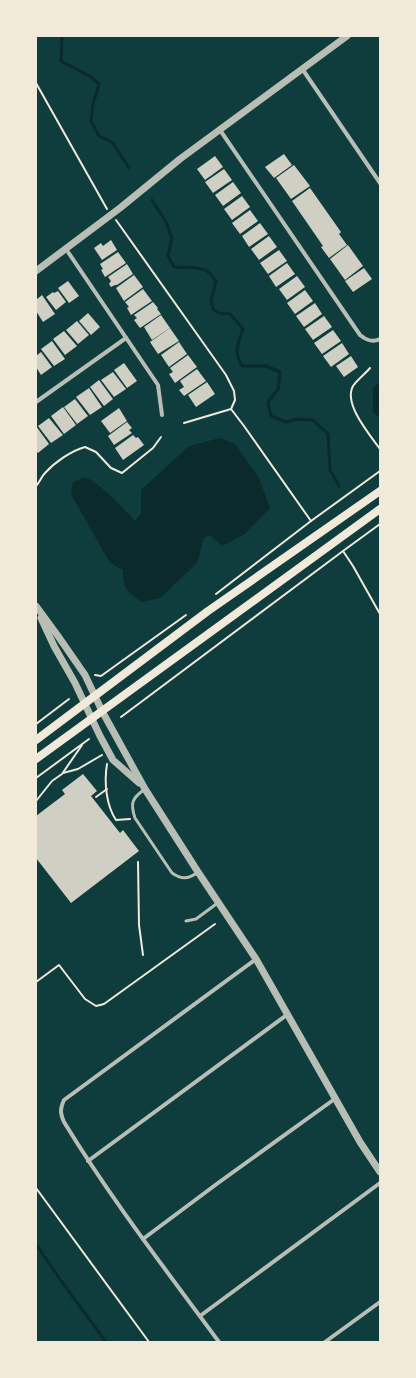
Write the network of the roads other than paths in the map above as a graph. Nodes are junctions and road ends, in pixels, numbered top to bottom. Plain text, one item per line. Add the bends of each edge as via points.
1 (347, 36) edge
2 (303, 70) junction
3 (220, 130) junction
4 (380, 183) edge
5 (66, 249) junction
6 (36, 271) edge
7 (126, 338) junction
8 (380, 339) edge
9 (36, 402) edge
10 (162, 415) dead end
11 (380, 491) edge
12 (380, 509) edge
13 (36, 607) edge
14 (95, 697) junction
15 (85, 704) junction
16 (102, 711) junction
17 (92, 718) junction
18 (36, 740) edge
19 (36, 760) edge
20 (145, 789) junction
21 (198, 872) junction
22 (219, 902) junction
23 (186, 921) dead end
24 (256, 959) junction
25 (288, 1014) junction
26 (336, 1098) junction
27 (88, 1161) junction
28 (380, 1172) edge
29 (380, 1183) edge
30 (143, 1240) junction
31 (380, 1302) edge
32 (200, 1316) junction
33 (219, 1342) edge
34 (326, 1342) edge

1 - 2 street
2 - 3 street
2 - 4 street
3 - 5 street
3 - 8 street via 360,335 371,341
5 - 6 street
5 - 7 street
7 - 9 street
7 - 10 street via 158,386
11 - 14 main road via 208,611
12 - 16 main road
13 - 14 street via 85,675
13 - 15 street
14 - 15 main road
14 - 16 street
15 - 17 street
15 - 18 main road
16 - 17 main road
16 - 20 street
17 - 19 main road
17 - 20 street via 113,760
20 - 21 street
20 - 21 lane via 134,799 132,809 136,818 172,873 185,878
21 - 22 street
22 - 23 lane via 196,919
22 - 24 street
24 - 25 street
24 - 27 street via 64,1100 61,1115
25 - 26 street
25 - 27 street
26 - 28 street
26 - 30 street
27 - 30 street
29 - 32 street
30 - 32 street
31 - 34 street
32 - 33 street

